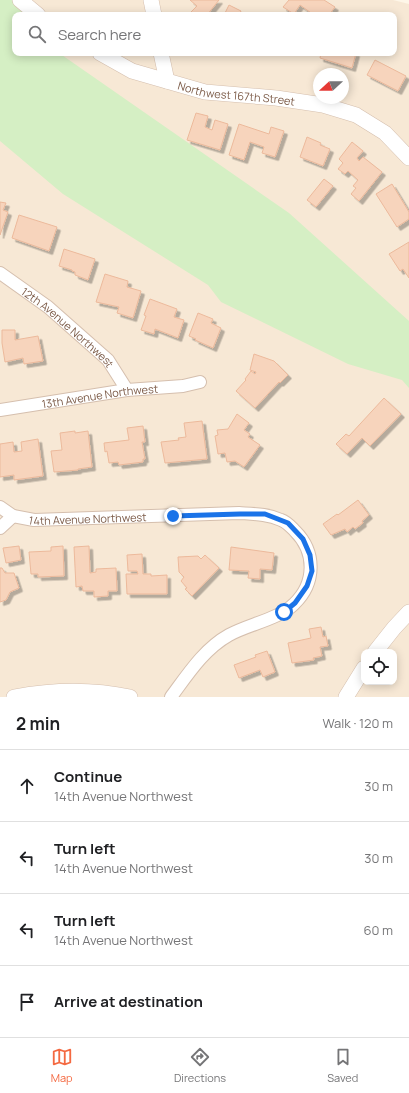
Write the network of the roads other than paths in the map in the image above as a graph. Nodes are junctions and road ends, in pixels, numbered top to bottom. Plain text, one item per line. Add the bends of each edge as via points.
1 (20, 0) edge
2 (151, 0) edge
3 (34, 12) edge
4 (153, 12) edge
5 (105, 56) edge
6 (162, 56) edge
7 (167, 81) junction
8 (409, 158) edge
9 (0, 273) edge
10 (200, 382) dead end
11 (127, 390) junction
12 (0, 410) edge
13 (0, 506) edge
14 (13, 516) junction
15 (0, 528) edge
16 (409, 612) edge
17 (377, 649) edge
18 (361, 673) edge
19 (14, 697) edge
20 (130, 697) edge
21 (171, 697) edge
22 (346, 697) edge

1 - 3 street
2 - 4 street
5 - 7 street, Northwest 167th Street via 132,71
6 - 7 street
7 - 8 street, Northwest 167th Street via 205,92 323,105 356,115 385,133
9 - 11 street, 12th Avenue Northwest via 48,307 108,360
10 - 11 street, 13th Avenue Northwest via 183,386
11 - 12 street, 13th Avenue Northwest
13 - 14 street
14 - 15 street, 14th Avenue Northwest
14 - 21 street, 14th Avenue Northwest via 34,520 265,514 288,523 303,539 310,555 312,571 307,586 295,603 284,612 250,625 215,644 199,660
16 - 17 street
18 - 22 street
19 - 20 street via 65,691

